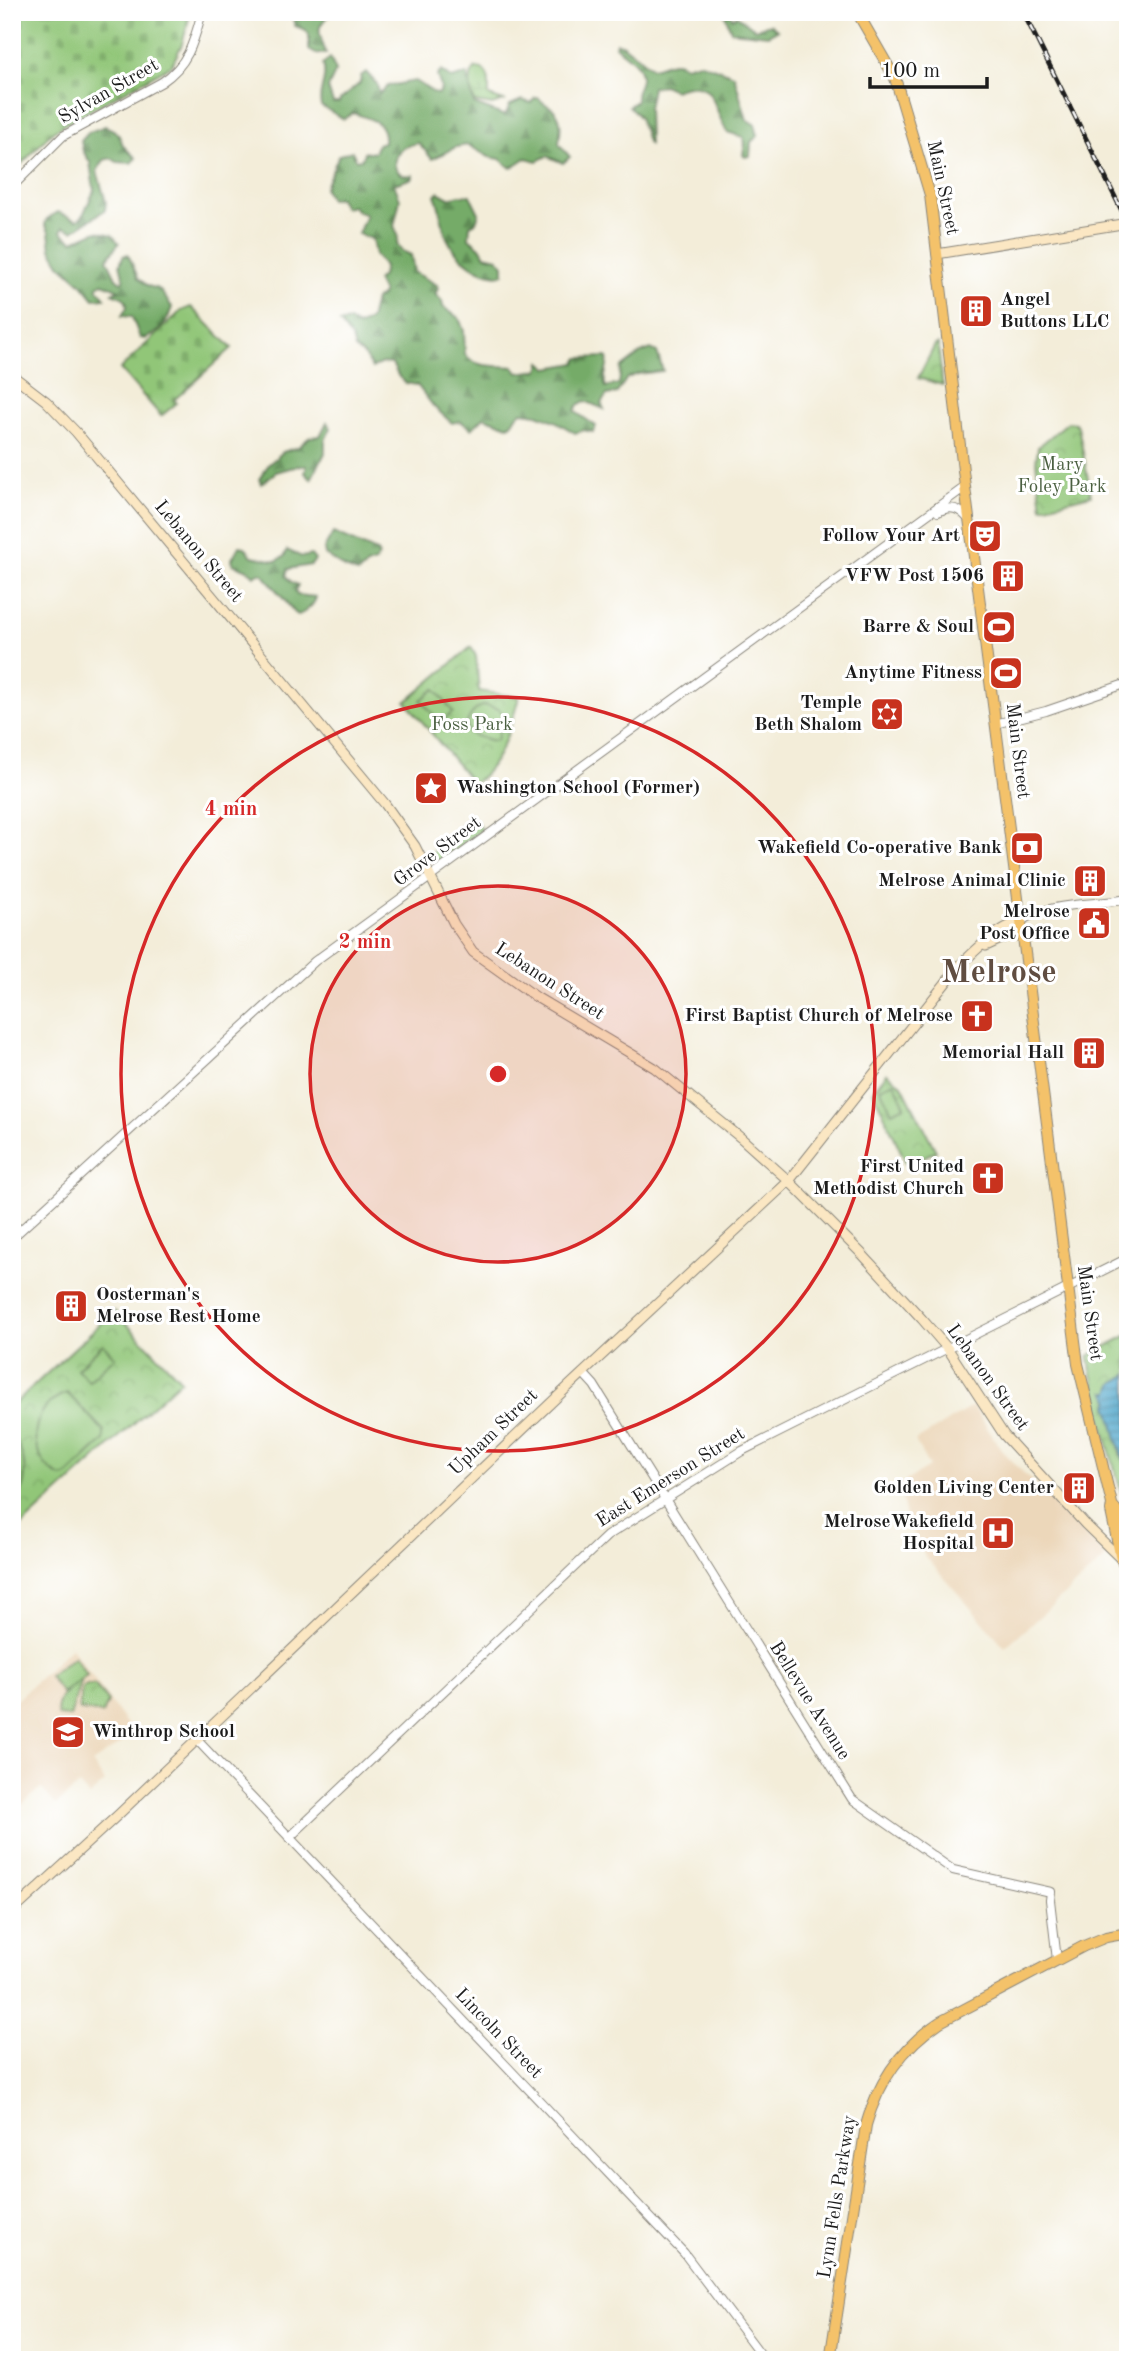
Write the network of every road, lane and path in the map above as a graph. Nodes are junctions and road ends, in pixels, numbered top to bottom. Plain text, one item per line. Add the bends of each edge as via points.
1 (202, 12) edge
2 (857, 12) edge
3 (12, 187) edge
4 (1128, 222) edge
5 (937, 254) junction
6 (12, 375) edge
7 (965, 487) junction
8 (969, 520) junction
9 (911, 527) junction
10 (1128, 683) edge
11 (995, 724) junction
12 (431, 877) junction
13 (1128, 899) edge
14 (1021, 921) junction
15 (789, 1181) junction
16 (12, 1238) edge
17 (1128, 1258) edge
18 (1068, 1288) junction
19 (948, 1349) junction
20 (583, 1373) junction
21 (665, 1499) junction
22 (1112, 1504) junction
23 (1128, 1539) edge
24 (1124, 1561) edge
25 (1128, 1571) edge
26 (197, 1740) junction
27 (289, 1838) junction
28 (12, 1912) edge
29 (1128, 1933) edge
30 (1057, 1960) junction
31 (765, 2360) edge
32 (830, 2360) edge

1 - 3 street, Sylvan Street via 190,52 177,71 63,135
2 - 5 main road, Main Street via 889,65 903,100 930,195
4 - 5 main road
5 - 7 main road, Main Street
6 - 12 main road, Lebanon Street via 76,432 385,804
7 - 8 main road, Main Street
7 - 9 street, Grove Street
8 - 9 street, Grove Street via 961,511 948,508
8 - 11 main road, Main Street
9 - 12 street, Grove Street
10 - 11 street
11 - 14 main road, Main Street
12 - 15 main road, Lebanon Street via 466,945 478,957 536,998 654,1068
12 - 16 street, Grove Street via 312,963
13 - 14 street via 1052,909
14 - 15 main road, Upham Street via 1002,929 947,980
14 - 18 main road, Main Street
15 - 19 main road, Lebanon Street
15 - 20 main road, Upham Street
17 - 18 street, East Emerson Street
18 - 19 street, East Emerson Street
18 - 22 main road, Main Street via 1078,1364
19 - 21 street, East Emerson Street via 742,1451
19 - 24 main road, Lebanon Street via 1004,1435
20 - 21 street, Bellevue Avenue
20 - 26 main road, Upham Street
21 - 27 street, East Emerson Street via 597,1543
21 - 30 street, Bellevue Avenue via 852,1799 953,1870 1051,1892
22 - 23 main road, Main Street
22 - 24 main road, Main Street
24 - 25 main road, Main Street
26 - 27 street, Lincoln Street
26 - 28 main road, Upham Street
27 - 31 street, Lincoln Street via 684,2253
29 - 30 main road, Lynn Fells Parkway via 1095,1941
30 - 32 main road, Lynn Fells Parkway via 929,2029 885,2078 866,2125

